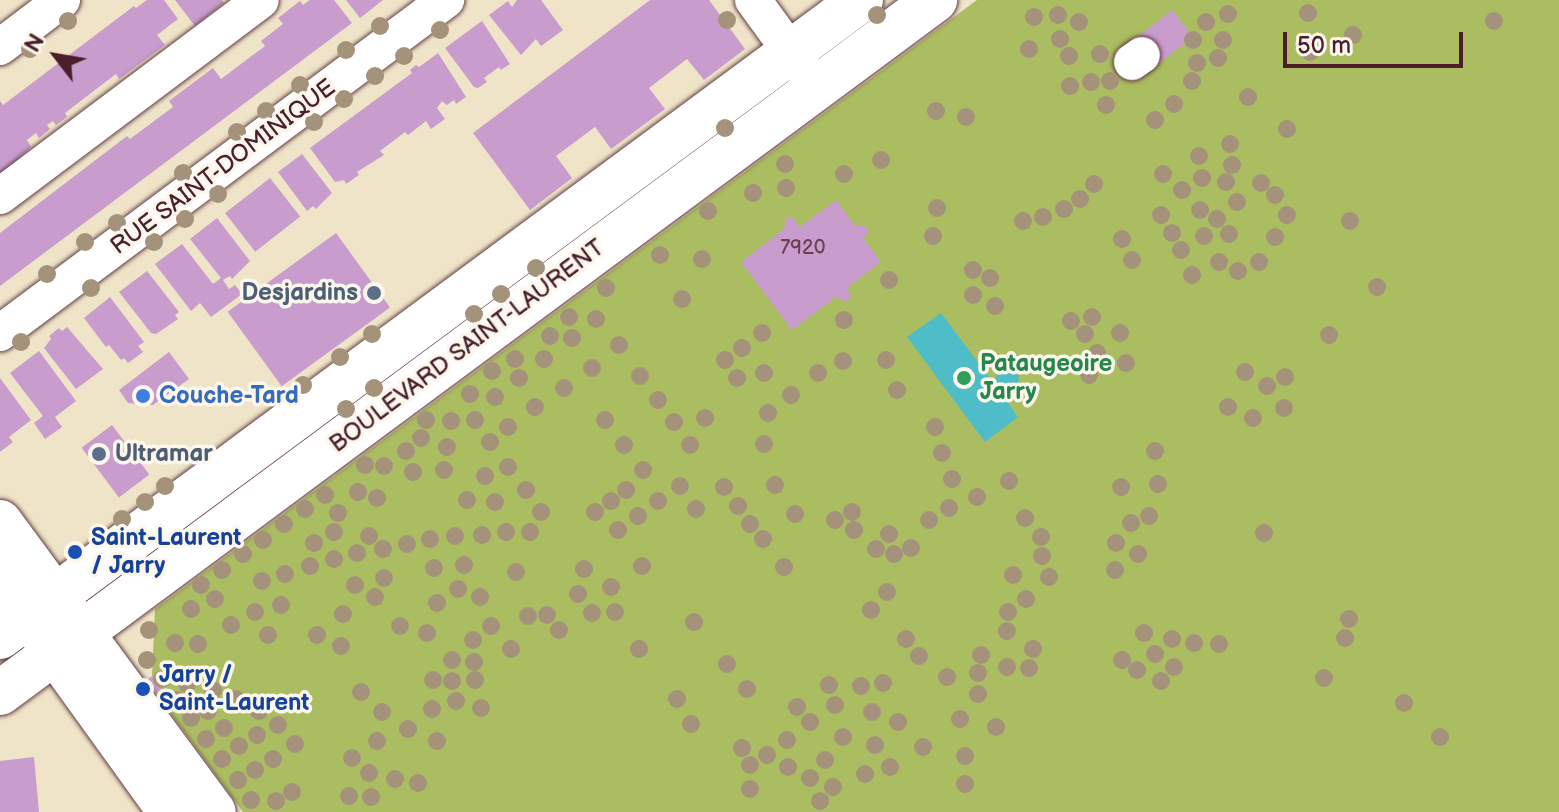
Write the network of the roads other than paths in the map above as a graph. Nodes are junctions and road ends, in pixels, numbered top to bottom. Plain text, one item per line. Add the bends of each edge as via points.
1 (62, 0) edge
2 (261, 0) edge
3 (446, 0) edge
4 (753, 0) edge
5 (861, 0) edge
6 (935, 0) edge
7 (24, 11) edge
8 (0, 47) edge
9 (791, 52) junction
10 (816, 88) junction
11 (0, 196) edge
12 (595, 224) junction
13 (0, 333) edge
14 (0, 522) edge
15 (0, 576) edge
16 (27, 616) edge
17 (67, 643) junction
18 (0, 693) edge
19 (170, 812) edge
20 (214, 812) edge

1 - 7 street
2 - 11 street
3 - 13 street, RUE SAINT-DOMINIQUE
4 - 9 street
5 - 9 main road, BOULEVARD SAINT-LAURENT
6 - 10 main road, BOULEVARD SAINT-LAURENT
7 - 8 street
9 - 10 street
9 - 12 main road, BOULEVARD SAINT-LAURENT
10 - 12 main road, BOULEVARD SAINT-LAURENT
12 - 16 main road, BOULEVARD SAINT-LAURENT
12 - 17 main road, BOULEVARD SAINT-LAURENT
14 - 16 main road
15 - 16 main road
16 - 17 main road
17 - 18 main road, BOULEVARD SAINT-LAURENT
17 - 19 main road
17 - 20 main road

